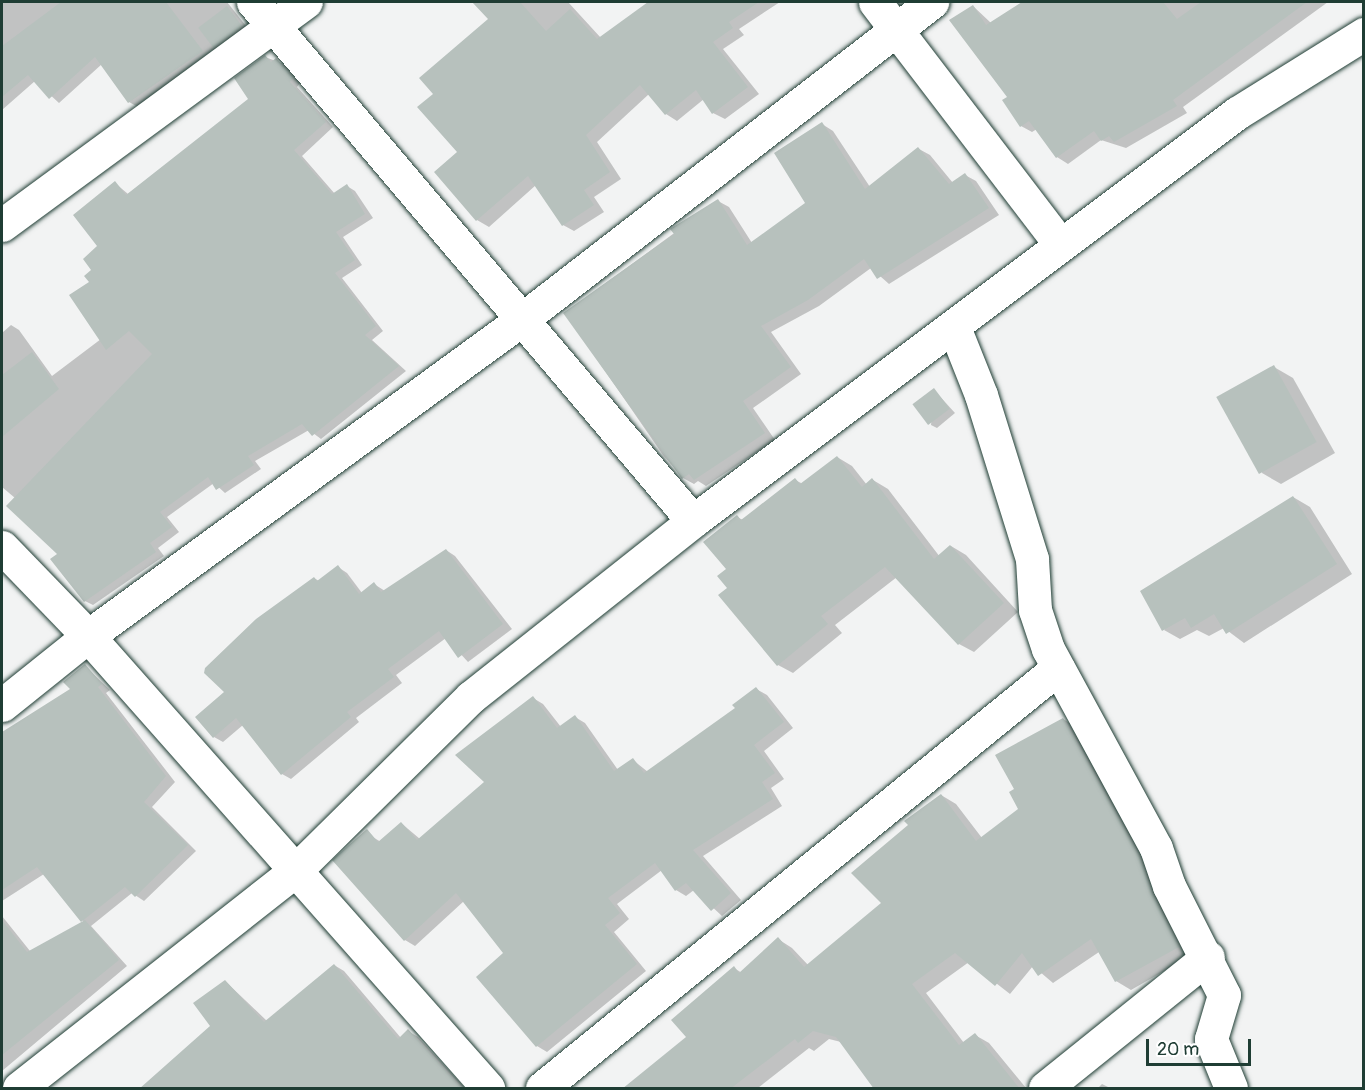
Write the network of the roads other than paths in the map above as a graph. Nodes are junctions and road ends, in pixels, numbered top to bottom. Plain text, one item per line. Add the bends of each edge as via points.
1 (306, 2) edge
2 (875, 2) edge
3 (932, 2) edge
4 (263, 14) edge
5 (897, 29) junction
6 (1364, 34) edge
7 (2, 225) edge
8 (1060, 244) junction
9 (521, 320) junction
10 (954, 327) junction
11 (693, 521) junction
12 (2, 547) edge
13 (88, 636) junction
14 (1058, 668) junction
15 (2, 705) edge
16 (297, 869) junction
17 (1208, 957) junction
18 (20, 1089) edge
19 (488, 1089) edge
20 (542, 1089) edge
21 (1045, 1089) edge
22 (1231, 1089) edge

1 - 4 street
2 - 5 street
3 - 5 street
4 - 7 street
4 - 9 street
5 - 8 street
5 - 9 street
6 - 8 street via 1237,113
8 - 10 street
9 - 11 street
9 - 13 street
10 - 11 street
10 - 14 street via 981,395 1032,559 1035,610
11 - 16 street via 471,697
12 - 13 street
13 - 15 street
13 - 16 street
14 - 17 street via 1156,848 1169,886
14 - 20 street
16 - 18 street
16 - 19 street
17 - 21 street
17 - 22 street via 1224,995 1211,1039

